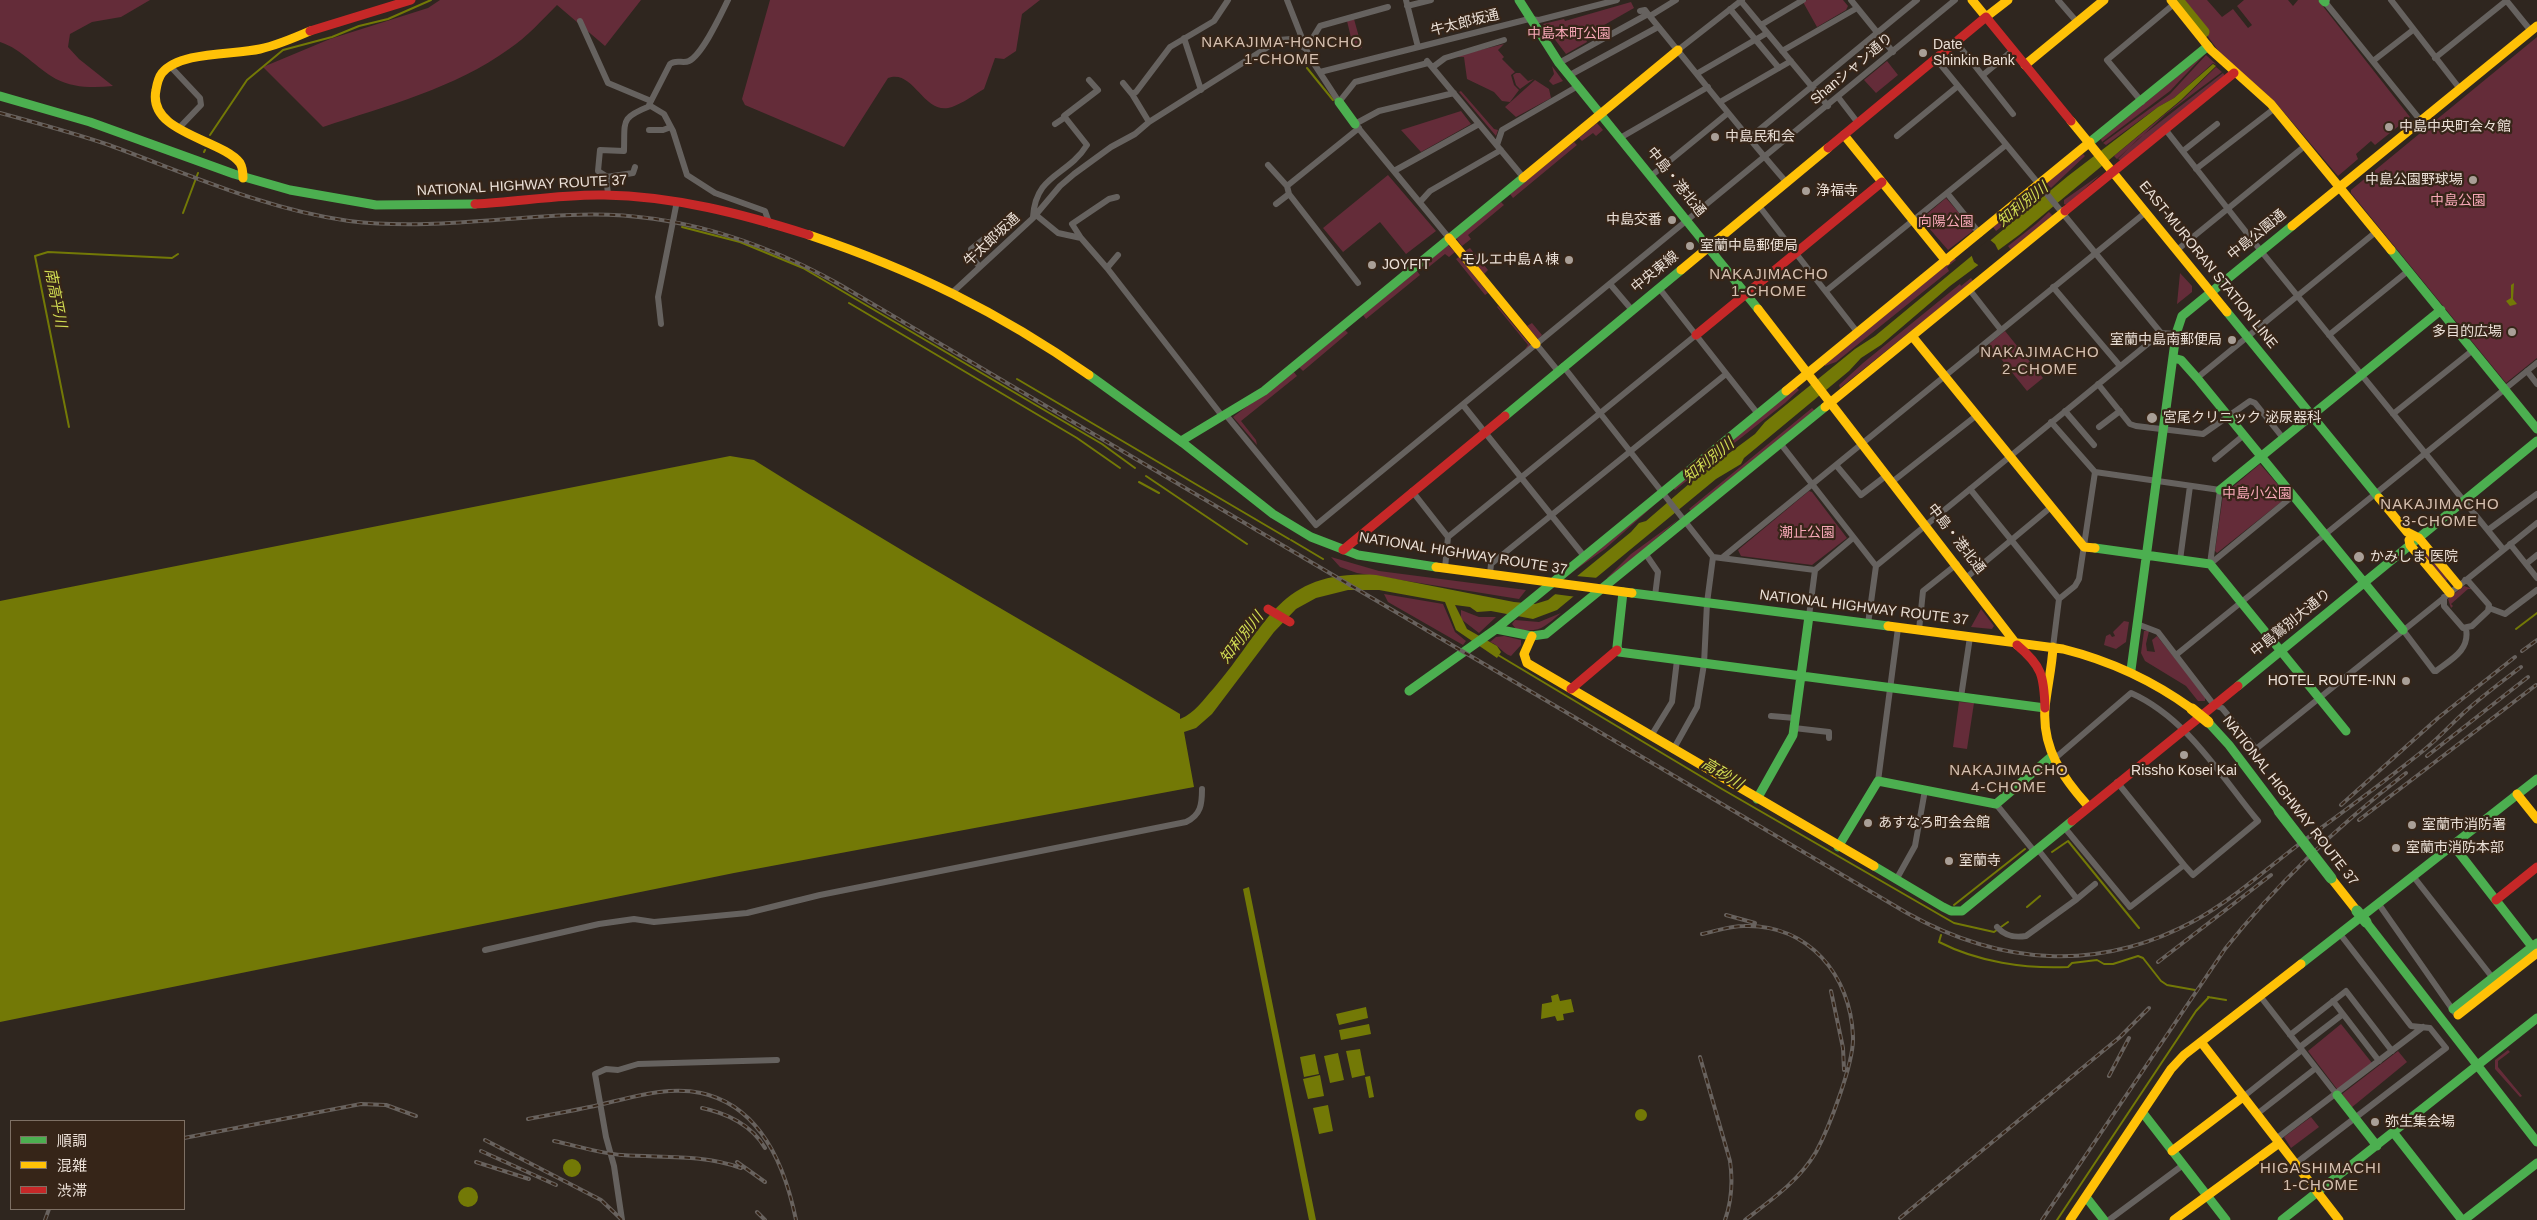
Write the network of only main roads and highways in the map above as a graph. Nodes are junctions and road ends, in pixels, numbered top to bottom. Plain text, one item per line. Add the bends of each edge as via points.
1 (410, 0) edge
2 (1519, 0) edge
3 (1972, 0) edge
4 (2008, 0) edge
5 (2104, 0) edge
6 (2173, 2) edge
7 (1986, 18) junction
8 (2535, 28) edge
9 (2210, 48) junction
10 (1678, 50) road end
11 (2025, 65) junction
12 (2233, 71) junction
13 (0, 96) edge
14 (1339, 102) road end
15 (1601, 114) junction
16 (1357, 126) road end
17 (1844, 135) junction
18 (2093, 148) junction
19 (2110, 168) junction
20 (243, 178) junction
21 (1882, 182) junction
22 (2340, 186) junction
23 (1449, 238) junction
24 (1709, 248) junction
25 (1946, 261) junction
26 (2211, 292) junction
27 (1746, 294) junction
28 (2440, 310) junction
29 (1696, 335) road end
30 (1912, 336) junction
31 (1536, 344) road end
32 (2173, 358) junction
33 (1811, 377) junction
34 (1828, 399) junction
35 (2312, 415) junction
36 (2537, 429) edge
37 (1180, 441) junction
38 (2537, 441) edge
39 (2261, 456) junction
40 (2220, 490) road end
41 (2415, 541) junction
42 (1343, 550) junction
43 (2146, 556) junction
44 (1552, 582) junction
45 (2363, 583) junction
46 (1601, 589) junction
47 (2454, 589) road end
48 (1623, 592) junction
49 (1268, 609) dead end
50 (1809, 616) junction
51 (1290, 622) dead end
52 (1496, 630) junction
53 (2403, 630) road end
54 (1532, 636) junction
55 (2014, 642) junction
56 (2054, 647) junction
57 (1617, 650) junction
58 (2280, 651) junction
59 (2131, 670) junction
60 (1801, 676) junction
61 (1571, 689) junction
62 (1408, 691) dead end
63 (2045, 708) junction
64 (2346, 731) dead end
65 (2052, 758) junction
66 (2537, 779) edge
67 (2518, 794) junction
68 (1758, 799) junction
69 (2088, 806) junction
70 (2537, 819) edge
71 (2453, 845) junction
72 (1838, 847) junction
73 (2537, 867) edge
74 (2496, 900) junction
75 (2536, 949) edge
76 (2537, 1018) edge
77 (2201, 1042) junction
78 (2479, 1066) junction
79 (2337, 1095) road end
80 (2243, 1097) junction
81 (2143, 1113) junction
82 (2393, 1132) junction
83 (2277, 1141) junction
84 (2537, 1142) edge
85 (2376, 1146) junction
86 (2172, 1151) junction
87 (2537, 1163) edge
88 (2317, 1192) junction
89 (2086, 1196) junction
90 (2207, 1196) junction
91 (2070, 1220) edge
92 (2104, 1220) edge
93 (2174, 1220) edge
94 (2226, 1220) edge
95 (2282, 1220) edge
96 (2339, 1220) edge
97 (2465, 1220) edge

1 - 20 main road via 316,28 263,49 196,57 170,66 159,79 156,102 164,117 235,159 242,167
2 - 15 main road, 中島・港北通 via 1559,63
3 - 7 main road, EAST-MURORAN STATION LINE
4 - 7 main road, 中央東線
5 - 11 main road
6 - 9 main road
7 - 11 main road, EAST-MURORAN STATION LINE
7 - 17 main road, 中央東線
8 - 22 main road, 中島公園通
9 - 12 main road
9 - 18 main road via 2142,102
10 - 15 main road
11 - 18 main road, EAST-MURORAN STATION LINE
12 - 19 main road via 2165,129
12 - 22 main road via 2275,108
13 - 20 main road, NATIONAL HIGHWAY ROUTE 37 via 115,130
14 - 16 main road
15 - 23 main road
15 - 24 main road, 中島・港北通
17 - 21 main road
17 - 24 main road, 中央東線
18 - 19 main road, EAST-MURORAN STATION LINE
18 - 25 main road
19 - 26 main road, EAST-MURORAN STATION LINE
19 - 30 main road
20 - 37 main road, NATIONAL HIGHWAY ROUTE 37 via 297,194 404,207 608,194 643,196 727,212 859,252 954,291 1031,334
21 - 25 main road
21 - 27 main road
22 - 26 main road, 中島公園通
22 - 28 main road
23 - 31 main road
23 - 37 main road via 1264,390
24 - 27 main road, 中島・港北通
24 - 42 main road, 中央東線
25 - 33 main road via 1858,333
26 - 32 main road, 中島公園通 via 2182,316
26 - 35 main road, EAST-MURORAN STATION LINE
27 - 29 main road
27 - 33 main road, 中島・港北通
28 - 35 main road
28 - 36 main road
30 - 34 main road
30 - 43 main road via 2084,547
32 - 39 main road via 2181,360
32 - 43 main road, 中島公園通
33 - 34 main road, 中島・港北通
33 - 44 main road via 1758,414 1665,496
34 - 46 main road via 1780,443 1681,517 1645,554
34 - 55 main road, 中島・港北通
35 - 39 main road
35 - 41 main road, EAST-MURORAN STATION LINE
37 - 42 main road, NATIONAL HIGHWAY ROUTE 37 via 1296,528
38 - 41 main road, 中島鷲別大通り
39 - 40 main road
39 - 45 main road
41 - 45 main road, 中島鷲別大通り
41 - 47 main road, EAST-MURORAN STATION LINE
42 - 44 main road, NATIONAL HIGHWAY ROUTE 37 via 1382,560
43 - 58 main road via 2210,564
43 - 59 main road, 中島公園通
44 - 46 main road, NATIONAL HIGHWAY ROUTE 37
44 - 52 main road
45 - 53 main road
45 - 58 main road, 中島鷲別大通り
46 - 48 main road, NATIONAL HIGHWAY ROUTE 37
46 - 54 main road via 1546,634
48 - 50 main road, NATIONAL HIGHWAY ROUTE 37
48 - 57 main road
49 - 51 main road
50 - 55 main road, NATIONAL HIGHWAY ROUTE 37
50 - 60 main road
52 - 54 main road
52 - 62 main road
54 - 61 main road via 1524,660
55 - 56 main road, NATIONAL HIGHWAY ROUTE 37
55 - 63 main road, 中島・港北通 via 2034,658 2042,671
56 - 59 main road, NATIONAL HIGHWAY ROUTE 37 via 2091,655
56 - 63 main road
57 - 60 main road
57 - 61 main road
58 - 64 main road
58 - 69 main road, 中島鷲別大通り
59 - 78 main road, NATIONAL HIGHWAY ROUTE 37, bridge via 2192,708 2229,745
60 - 63 main road
60 - 68 main road via 1790,742
61 - 68 main road
63 - 65 main road via 2046,737
65 - 69 main road via 2064,780
65 - 72 main road via 1996,804 1878,781
66 - 67 main road
67 - 70 main road
67 - 71 main road
68 - 72 main road
69 - 72 main road, 中島鷲別大通り via 1957,912
71 - 74 main road
71 - 77 main road
73 - 74 main road
74 - 75 main road
75 - 75 main road via 2455,1012 2492,978
76 - 78 main road
77 - 80 main road
77 - 81 main road via 2176,1064
78 - 82 main road
78 - 84 main road, NATIONAL HIGHWAY ROUTE 37
79 - 85 main road
80 - 83 main road
80 - 86 main road
81 - 86 main road
81 - 89 main road
82 - 85 main road
82 - 97 main road
83 - 88 main road
83 - 90 main road
85 - 88 main road
86 - 90 main road
87 - 97 main road
88 - 95 main road
88 - 96 main road
89 - 91 main road
89 - 92 main road
90 - 93 main road
90 - 94 main road

